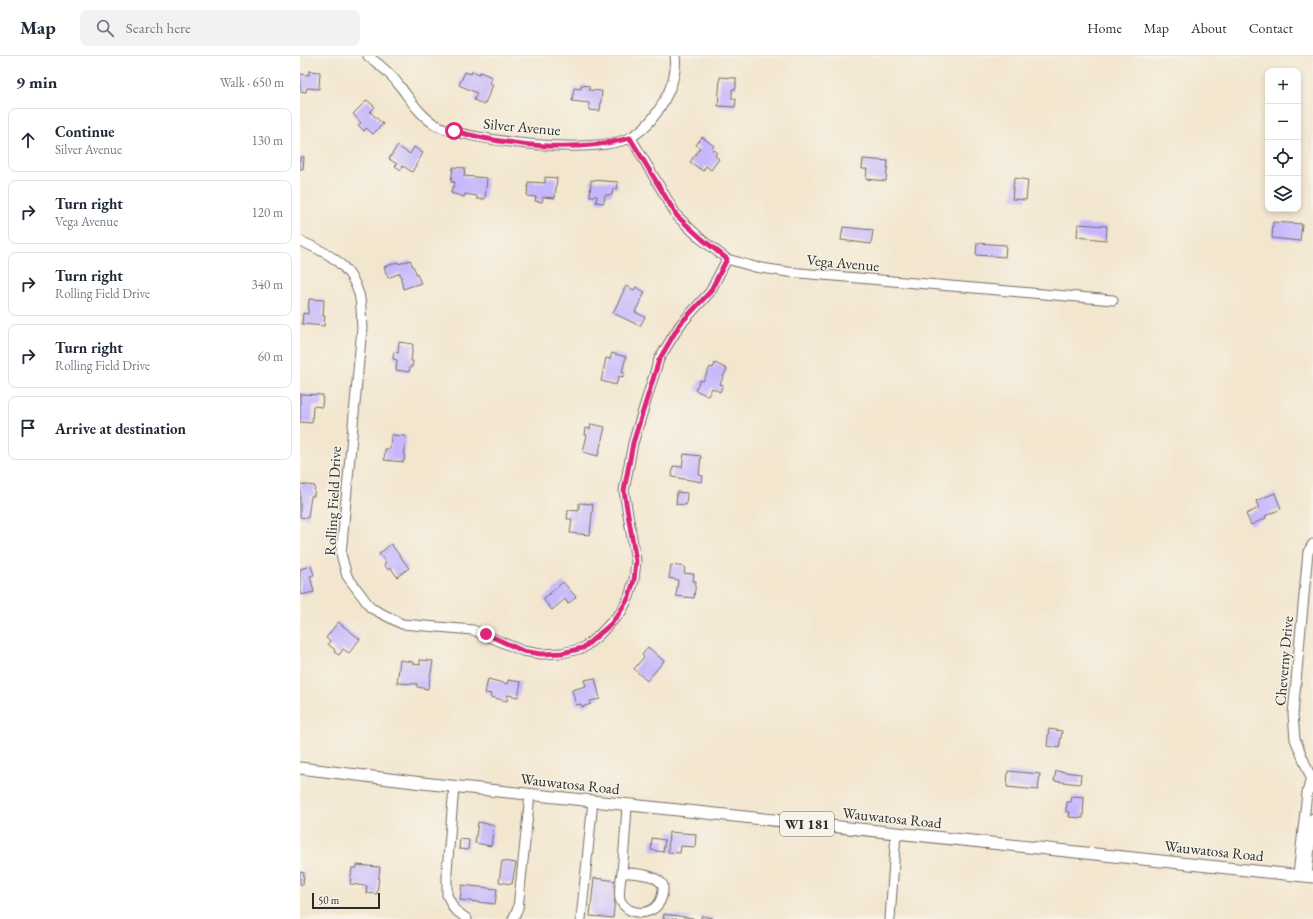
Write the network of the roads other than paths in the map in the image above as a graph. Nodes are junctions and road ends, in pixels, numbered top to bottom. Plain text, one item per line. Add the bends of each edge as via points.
1 (368, 56) edge
2 (675, 56) edge
3 (630, 138) junction
4 (300, 241) edge
5 (727, 259) junction
6 (1114, 300) dead end
7 (1313, 544) edge
8 (300, 769) edge
9 (1311, 778) junction
10 (454, 787) junction
11 (1313, 789) edge
12 (530, 795) junction
13 (593, 801) junction
14 (628, 805) junction
15 (1313, 818) edge
16 (896, 833) junction
17 (622, 872) junction
18 (1306, 876) edge
19 (466, 919) edge
20 (513, 919) edge
21 (581, 919) edge
22 (890, 919) edge

1 - 3 street, Silver Avenue via 398,84 416,108 435,124 454,131 511,143 583,146 608,144
2 - 3 street via 677,67 671,88 648,122
3 - 5 street, Vega Avenue via 677,216
4 - 5 street, Rolling Field Drive via 319,248 345,266 359,295 362,328 341,554 347,576 370,608 402,624 474,630 523,651 541,654 583,648 611,624 629,597 636,561 624,491 633,443 659,360 680,324 710,292
5 - 6 street, Vega Avenue via 788,272
7 - 9 street, Cheverny Drive via 1308,552 1293,714 1295,739
8 - 10 main road, Wauwatosa Road / WI 181
9 - 11 street, Cheverny Drive
9 - 18 street via 1307,794
10 - 12 main road, Wauwatosa Road / WI 181
10 - 19 street via 447,895 454,909
12 - 13 main road, Wauwatosa Road / WI 181
12 - 20 street via 518,908
13 - 14 main road, Wauwatosa Road / WI 181
13 - 21 street
14 - 16 main road, Wauwatosa Road / WI 181
14 - 17 street
15 - 18 street
16 - 18 main road, Wauwatosa Road / WI 181
16 - 22 street
17 - 17 street via 620,899 627,913 642,919 652,916 660,906 663,885 652,876

